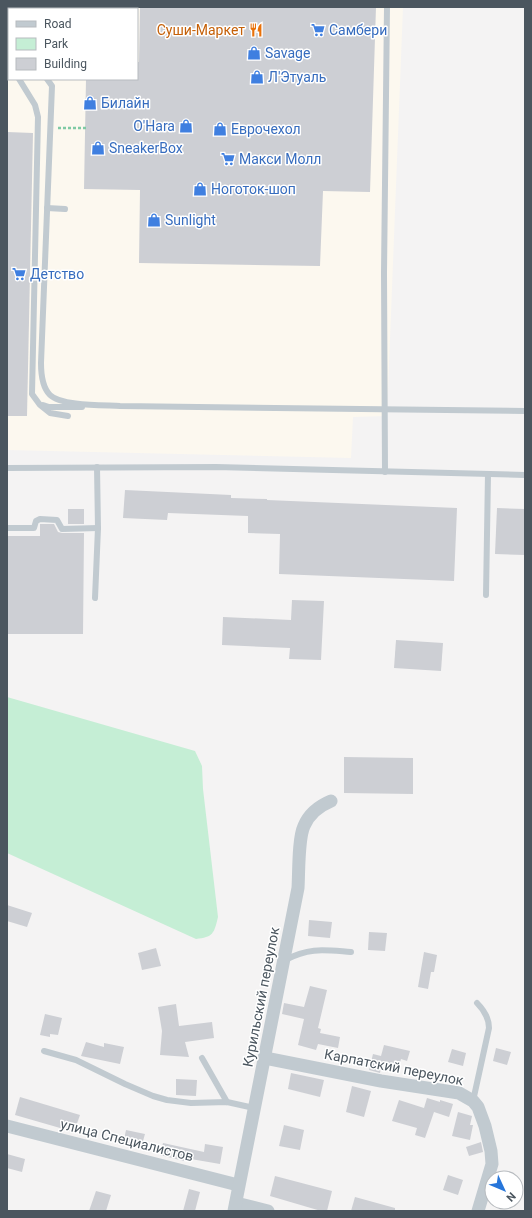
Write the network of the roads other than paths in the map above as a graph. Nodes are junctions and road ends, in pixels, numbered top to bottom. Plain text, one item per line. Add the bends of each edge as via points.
1 (387, 7) edge
2 (20, 80) edge
3 (48, 80) edge
4 (53, 80) edge
5 (52, 86) junction
6 (47, 208) junction
7 (65, 209) dead end
8 (40, 405) junction
9 (101, 405) junction
10 (385, 410) junction
11 (525, 411) edge
12 (68, 416) dead end
13 (97, 467) junction
14 (7, 468) edge
15 (385, 472) junction
16 (488, 474) junction
17 (525, 475) edge
18 (7, 528) edge
19 (98, 528) junction
20 (486, 595) dead end
21 (95, 598) dead end
22 (331, 801) dead end
23 (351, 952) dead end
24 (285, 960) junction
25 (477, 1004) dead end
26 (44, 1051) dead end
27 (202, 1058) dead end
28 (265, 1058) junction
29 (473, 1101) junction
30 (227, 1102) junction
31 (254, 1108) junction
32 (7, 1126) edge
33 (238, 1185) junction
34 (235, 1207) edge
35 (268, 1211) edge
36 (478, 1211) edge

1 - 10 lane
2 - 8 lane via 35,105 38,117 32,394
3 - 5 lane
4 - 5 lane
5 - 6 lane
6 - 7 lane
6 - 9 lane via 41,377 50,395 60,400
8 - 9 lane
8 - 12 lane via 50,413
9 - 10 lane
10 - 11 lane
10 - 15 lane
13 - 14 lane
13 - 15 lane via 216,467
13 - 19 lane
15 - 16 lane
16 - 17 lane
16 - 20 lane
18 - 19 lane via 34,528 36,521 40,519 57,520 62,529
19 - 21 lane
22 - 24 street, Курильский переулок via 313,811 304,826 298,888
23 - 24 lane via 317,950 298,953
24 - 28 street, Курильский переулок
25 - 29 lane via 486,1014 489,1028
26 - 30 lane via 76,1060 125,1084 167,1100 191,1103
27 - 30 lane
28 - 29 street, Карпатский переулок via 381,1081 460,1093
28 - 31 street, Курильский переулок
29 - 36 street, Карпатский переулок via 485,1126 492,1164
30 - 31 lane
31 - 33 street, Курильский переулок
32 - 33 street, улица Специалистов
33 - 34 street, Курильский переулок
34 - 35 street

